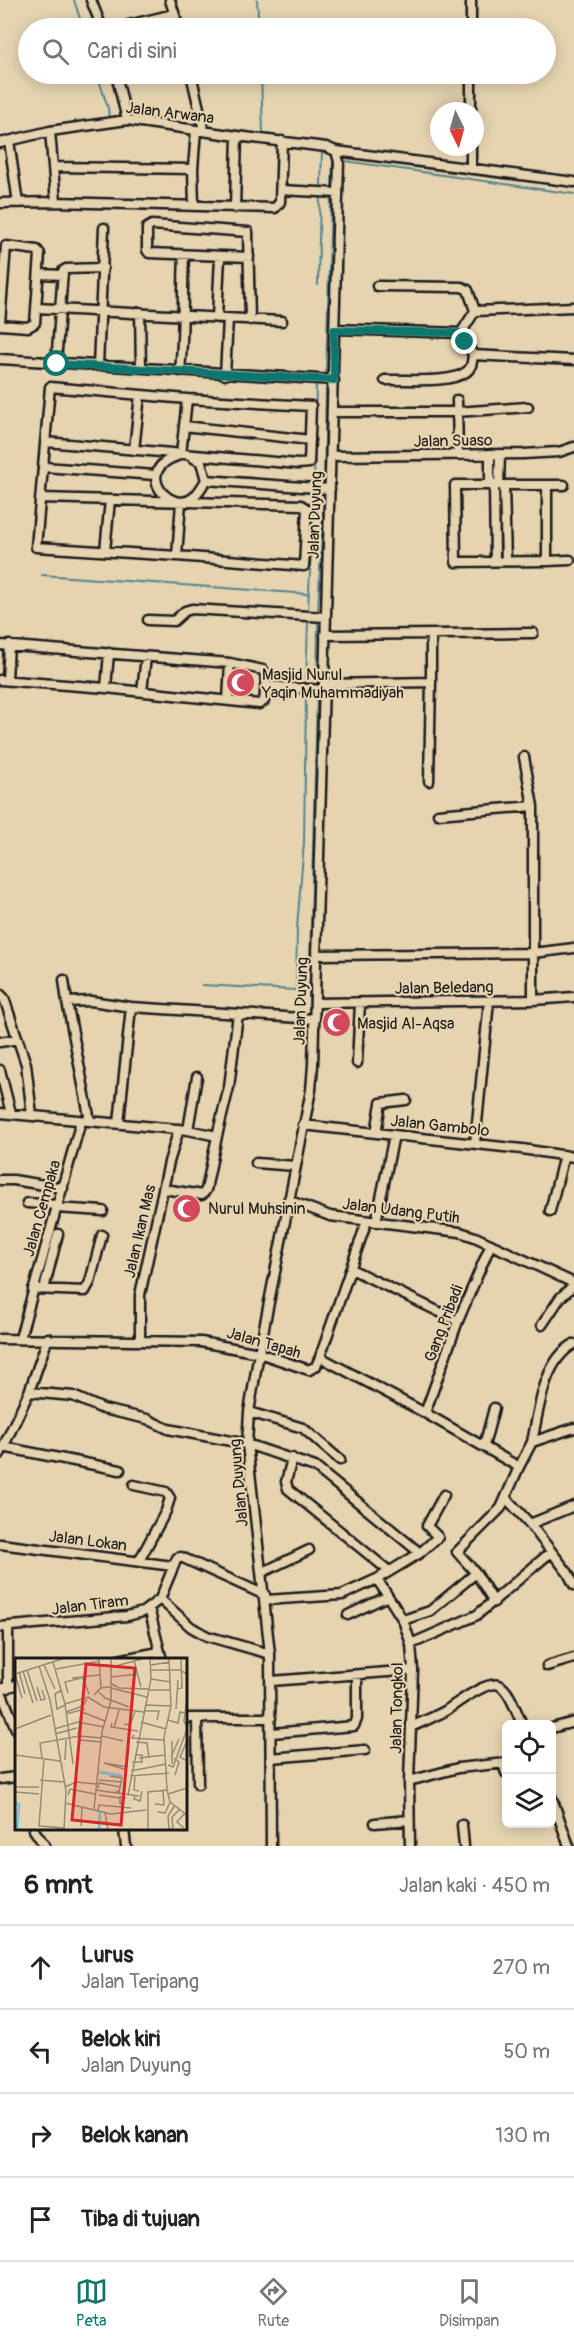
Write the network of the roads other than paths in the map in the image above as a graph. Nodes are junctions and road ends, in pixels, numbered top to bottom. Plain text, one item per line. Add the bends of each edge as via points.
1 (91, 0) edge
2 (171, 0) edge
3 (471, 0) edge
4 (174, 14) junction
5 (98, 18) edge
6 (157, 18) edge
7 (175, 18) edge
8 (471, 18) edge
9 (118, 84) edge
10 (193, 84) edge
11 (471, 84) edge
12 (471, 102) edge
13 (127, 120) junction
14 (200, 130) junction
15 (50, 131) junction
16 (237, 136) junction
17 (282, 141) junction
18 (4, 142) edge
19 (336, 151) junction
20 (471, 156) edge
21 (53, 167) junction
22 (194, 169) junction
23 (471, 169) junction
24 (574, 182) edge
25 (281, 190) junction
26 (338, 193) junction
27 (56, 202) junction
28 (0, 203) edge
29 (18, 203) junction
30 (194, 205) junction
31 (235, 208) junction
32 (104, 228) dead end
33 (184, 255) junction
34 (220, 257) junction
35 (249, 258) junction
36 (103, 268) junction
37 (39, 274) junction
38 (63, 275) junction
39 (377, 286) dead end
40 (574, 307) edge
41 (37, 308) junction
42 (60, 308) junction
43 (101, 310) junction
44 (475, 311) junction
45 (140, 312) junction
46 (182, 317) junction
47 (217, 318) junction
48 (228, 319) junction
49 (250, 320) junction
50 (282, 321) dead end
51 (0, 324) edge
52 (334, 330) junction
53 (460, 333) junction
54 (473, 356) junction
55 (0, 359) edge
56 (574, 360) edge
57 (57, 364) junction
58 (98, 366) junction
59 (141, 368) junction
60 (180, 371) junction
61 (225, 375) junction
62 (334, 380) junction
63 (385, 380) dead end
64 (140, 395) junction
65 (187, 399) junction
66 (456, 400) dead end
67 (528, 407) dead end
68 (332, 412) junction
69 (456, 412) junction
70 (184, 426) junction
71 (310, 440) junction
72 (46, 442) junction
73 (574, 447) edge
74 (134, 450) junction
75 (181, 454) junction
76 (495, 454) junction
77 (458, 455) junction
78 (331, 456) junction
79 (44, 467) junction
80 (155, 475) junction
81 (206, 480) junction
82 (497, 484) junction
83 (547, 485) junction
84 (564, 485) dead end
85 (321, 489) junction
86 (41, 498) junction
87 (110, 500) junction
88 (181, 502) junction
89 (105, 551) junction
90 (177, 556) junction
91 (570, 560) dead end
92 (495, 561) junction
93 (506, 561) junction
94 (547, 561) junction
95 (325, 617) junction
96 (148, 620) dead end
97 (533, 633) dead end
98 (325, 635) junction
99 (431, 635) junction
100 (5, 645) edge
101 (109, 652) junction
102 (146, 657) junction
103 (230, 663) junction
104 (4, 680) edge
105 (432, 682) junction
106 (266, 686) junction
107 (325, 687) junction
108 (106, 688) junction
109 (142, 692) junction
110 (228, 700) junction
111 (524, 757) dead end
112 (429, 781) dead end
113 (532, 806) junction
114 (438, 814) dead end
115 (574, 948) edge
116 (532, 953) junction
117 (317, 955) junction
118 (64, 980) dead end
119 (0, 994) edge
120 (574, 996) edge
121 (489, 1000) junction
122 (533, 1000) junction
123 (67, 1002) junction
124 (315, 1003) junction
125 (360, 1003) junction
126 (131, 1007) junction
127 (238, 1014) junction
128 (315, 1019) junction
129 (18, 1039) junction
130 (0, 1042) edge
131 (357, 1063) dead end
132 (0, 1070) edge
133 (197, 1077) dead end
134 (406, 1100) dead end
135 (0, 1113) edge
136 (11, 1113) junction
137 (32, 1115) junction
138 (86, 1121) junction
139 (119, 1123) junction
140 (303, 1125) junction
141 (183, 1130) junction
142 (376, 1133) junction
143 (394, 1135) junction
144 (217, 1136) junction
145 (475, 1143) junction
146 (564, 1155) junction
147 (574, 1157) edge
148 (256, 1163) dead end
149 (295, 1166) junction
150 (0, 1180) edge
151 (63, 1188) junction
152 (164, 1189) junction
153 (288, 1200) junction
154 (27, 1203) dead end
155 (57, 1207) junction
156 (103, 1211) dead end
157 (550, 1211) dead end
158 (372, 1221) junction
159 (58, 1234) dead end
160 (102, 1235) dead end
161 (490, 1244) junction
162 (47, 1257) junction
163 (351, 1269) junction
164 (574, 1284) edge
165 (33, 1289) junction
166 (44, 1289) junction
167 (458, 1321) junction
168 (542, 1325) dead end
169 (20, 1338) junction
170 (48, 1338) junction
171 (0, 1339) edge
172 (140, 1340) junction
173 (574, 1344) edge
174 (259, 1353) junction
175 (320, 1358) junction
176 (29, 1392) junction
177 (494, 1408) dead end
178 (249, 1412) junction
179 (425, 1413) junction
180 (574, 1428) edge
181 (532, 1442) junction
182 (248, 1444) junction
183 (484, 1446) junction
184 (2, 1451) edge
185 (292, 1458) junction
186 (340, 1460) dead end
187 (519, 1467) junction
188 (120, 1470) dead end
189 (134, 1485) dead end
190 (444, 1495) dead end
191 (507, 1499) junction
192 (574, 1506) edge
193 (530, 1524) junction
194 (0, 1544) edge
195 (309, 1550) dead end
196 (551, 1552) junction
197 (420, 1553) junction
198 (139, 1561) junction
199 (173, 1566) junction
200 (389, 1571) junction
201 (262, 1572) junction
202 (571, 1572) edge
203 (476, 1573) junction
204 (377, 1579) junction
205 (574, 1585) edge
206 (388, 1596) junction
207 (266, 1598) junction
208 (160, 1599) junction
209 (494, 1602) junction
210 (149, 1608) junction
211 (348, 1615) dead end
212 (403, 1620) junction
213 (4, 1627) edge
214 (411, 1644) junction
215 (270, 1654) junction
216 (161, 1656) edge
217 (140, 1658) edge
218 (574, 1658) edge
219 (547, 1666) dead end
220 (413, 1670) junction
221 (357, 1675) junction
222 (271, 1680) junction
223 (12, 1686) edge
224 (188, 1718) edge
225 (196, 1718) junction
226 (271, 1718) junction
227 (520, 1720) edge
228 (574, 1722) edge
229 (15, 1727) edge
230 (411, 1727) junction
231 (556, 1727) edge
232 (272, 1733) junction
233 (365, 1750) dead end
234 (271, 1758) junction
235 (502, 1763) edge
236 (15, 1777) edge
237 (0, 1779) edge
238 (409, 1781) junction
239 (198, 1784) dead end
240 (556, 1809) edge
241 (409, 1820) junction
242 (375, 1823) dead end
243 (462, 1825) dead end
244 (35, 1831) edge
245 (124, 1831) edge
246 (45, 1846) edge
247 (126, 1846) edge
248 (269, 1846) edge
249 (410, 1846) edge
250 (465, 1846) edge
251 (569, 1846) edge

1 - 5 street
2 - 4 street
3 - 8 street
4 - 6 street
4 - 7 street
9 - 13 street
10 - 14 street
11 - 12 street
13 - 14 street, Jalan Arwana
13 - 15 street, Jalan Arwana
14 - 16 street, Jalan Arwana
14 - 22 street
15 - 18 street, Jalan Arwana
15 - 21 street
16 - 17 street, Jalan Arwana
16 - 31 street
17 - 19 street, Jalan Arwana
17 - 25 street
18 - 29 street
19 - 23 street, Jalan Arwana
19 - 26 street, Jalan Duyung
20 - 23 street
21 - 22 street
21 - 27 street
22 - 30 street
23 - 24 street, Jalan Arwana
25 - 26 street
25 - 31 street via 277,208
26 - 52 street, Jalan Duyung
27 - 29 street
27 - 30 street
28 - 29 street
30 - 31 street
32 - 36 street
33 - 34 street
33 - 35 street via 148,252 148,227 247,231
33 - 46 street
34 - 35 street
34 - 47 street
35 - 49 street
36 - 38 street via 66,269
36 - 43 street
37 - 38 street
37 - 41 street
37 - 51 street via 38,250 6,246
38 - 42 street
39 - 44 street via 462,287 468,290
40 - 44 street
41 - 42 street
41 - 51 street via 33,325
42 - 43 street
42 - 57 street
43 - 45 street
43 - 58 street
44 - 53 street
45 - 46 street
45 - 59 street
46 - 47 street
46 - 60 street
47 - 48 street
48 - 49 street
48 - 61 street
49 - 50 street
52 - 53 street
52 - 62 street, Jalan Duyung
53 - 54 street
54 - 56 street
54 - 63 street via 470,368 453,378
55 - 57 street
57 - 58 street
58 - 59 street
59 - 60 street
60 - 61 street
61 - 62 street
62 - 68 street, Jalan Duyung
64 - 65 street
64 - 72 street via 50,387
64 - 74 street
65 - 70 street
65 - 71 street via 311,406
66 - 69 street
67 - 69 street
68 - 69 street
68 - 78 street, Jalan Duyung
69 - 77 street
70 - 71 street
70 - 75 street
71 - 75 street via 309,463
72 - 74 street
72 - 79 street
73 - 76 street, Jalan Suaso via 559,452
74 - 75 street
75 - 80 street via 166,459
75 - 81 street via 201,462
76 - 77 street, Jalan Suaso
76 - 82 street
77 - 78 street, Jalan Suaso
78 - 85 street, Jalan Duyung
79 - 80 street
79 - 86 street
80 - 88 street via 159,489
81 - 85 street
81 - 88 street via 190,500
82 - 83 street
82 - 92 street
82 - 92 street via 455,485 456,562
82 - 93 street
83 - 84 street
83 - 94 street
85 - 95 street, Jalan Duyung
86 - 87 street
86 - 89 street via 36,547
87 - 88 street
87 - 89 street
88 - 90 street
88 - 90 street via 300,505 307,509 304,566
89 - 90 street
91 - 94 street
92 - 93 street
93 - 94 street
95 - 96 street via 192,609 170,622
95 - 98 street, Jalan Duyung
97 - 99 street
98 - 99 street
98 - 107 street, Jalan Duyung
99 - 105 street
100 - 101 street
100 - 104 street
101 - 102 street
101 - 108 street
102 - 103 street
102 - 109 street
103 - 106 street via 263,669
103 - 110 street
104 - 108 street
105 - 107 street
105 - 112 street
106 - 107 street
106 - 110 street via 261,704
107 - 117 street, Jalan Duyung
108 - 109 street
109 - 110 street
111 - 113 street
113 - 114 street
113 - 116 street
115 - 116 street
116 - 117 street
116 - 122 street
117 - 124 street, Jalan Duyung
118 - 123 street
119 - 129 street
120 - 122 street, Jalan Beledang
121 - 122 street, Jalan Beledang
121 - 125 street, Jalan Beledang
121 - 145 street
123 - 126 street
123 - 138 street
124 - 125 street, Jalan Beledang
124 - 128 street, Jalan Duyung
125 - 131 street
126 - 127 street
126 - 139 street
127 - 128 street
127 - 144 street via 230,1087
128 - 140 street, Jalan Duyung via 312,1082
129 - 130 street
129 - 137 street via 29,1079
132 - 136 street
133 - 141 street, Jalan Ikan Mas
134 - 142 street via 381,1103
135 - 136 street
136 - 137 street
137 - 138 street
138 - 139 street
138 - 151 street, Jalan Cempaka
139 - 141 street
140 - 142 street, Jalan Gambolo
140 - 149 street, Jalan Duyung
141 - 144 street
141 - 152 street, Jalan Ikan Mas
142 - 143 street, Jalan Gambolo
143 - 145 street, Jalan Gambolo
143 - 158 street
144 - 152 street via 202,1195
145 - 146 street, Jalan Gambolo
146 - 147 street, Jalan Gambolo
146 - 157 street
148 - 149 street
149 - 153 street, Jalan Duyung
150 - 151 street
151 - 155 street, Jalan Cempaka
152 - 172 street, Jalan Ikan Mas via 140,1294
153 - 158 street, Jalan Udang Putih via 330,1216
153 - 174 street, Jalan Duyung
154 - 155 street
155 - 156 street
155 - 162 street, Jalan Cempaka
158 - 161 street, Jalan Udang Putih via 460,1232
158 - 163 street
159 - 162 street
160 - 166 street via 87,1289
161 - 164 street, Jalan Udang Putih
161 - 167 street, Gang Pribadi
162 - 165 street, Jalan Cempaka
162 - 166 street
163 - 167 street
163 - 175 street
164 - 168 street
165 - 166 street
165 - 169 street, Jalan Cempaka
167 - 179 street, Gang Pribadi
169 - 170 street, Jalan Tapah
169 - 171 street, Jalan Tapah
170 - 172 street, Jalan Tapah
170 - 176 street
172 - 174 street, Jalan Tapah via 201,1342
173 - 181 street via 555,1361
174 - 175 street, Jalan Tapah via 309,1370 314,1369
174 - 178 street, Jalan Duyung
175 - 179 street, Jalan Tapah
176 - 182 street via 73,1396 168,1429
176 - 184 street
177 - 183 street
178 - 182 street, Jalan Duyung
178 - 186 street via 303,1428
179 - 183 street, Jalan Tapah
180 - 181 street
181 - 187 street
182 - 185 street
182 - 201 street, Jalan Duyung
183 - 187 street, Jalan Tapah
184 - 188 street
185 - 197 street via 315,1467
185 - 200 street via 288,1489
187 - 191 street
189 - 198 street via 166,1492 170,1498
190 - 197 street via 427,1526 438,1537
191 - 193 street
191 - 203 street via 457,1552
192 - 193 street
193 - 196 street
194 - 198 street, Jalan Lokan
195 - 201 street
196 - 202 street
196 - 209 street
197 - 200 street
198 - 199 street, Jalan Lokan
199 - 207 street, Jalan Lokan via 177,1558 184,1557
199 - 208 street
200 - 204 street
201 - 207 street, Jalan Duyung
202 - 205 street
203 - 209 street
203 - 212 street via 430,1611
204 - 206 street, Jalan Tongkol
204 - 207 street via 342,1595
206 - 211 street
206 - 212 street, Jalan Tongkol
207 - 215 street, Jalan Duyung
208 - 210 street, Jalan Tiram
208 - 215 street via 191,1628
209 - 214 street via 477,1616
210 - 213 street, Jalan Tiram via 127,1616
210 - 216 street
212 - 214 street, Jalan Tongkol
213 - 223 street
214 - 220 street, Jalan Tongkol
215 - 222 street, Jalan Duyung
216 - 217 street
218 - 219 street
220 - 221 street
220 - 230 street, Jalan Tongkol
221 - 222 street
221 - 232 street via 354,1726
222 - 226 street, Jalan Duyung
223 - 229 street via 0,1689
224 - 225 street
225 - 226 street
225 - 239 street
226 - 232 street, Jalan Duyung
227 - 230 street via 506,1692 494,1684
228 - 231 street
230 - 238 street, Jalan Tongkol
232 - 234 street, Jalan Duyung
233 - 234 street
234 - 248 street, Jalan Duyung
235 - 238 street via 458,1768
236 - 237 street
238 - 241 street, Jalan Tongkol
240 - 251 street
241 - 242 street
241 - 249 street, Jalan Tongkol
243 - 250 street
244 - 246 street
245 - 247 street

